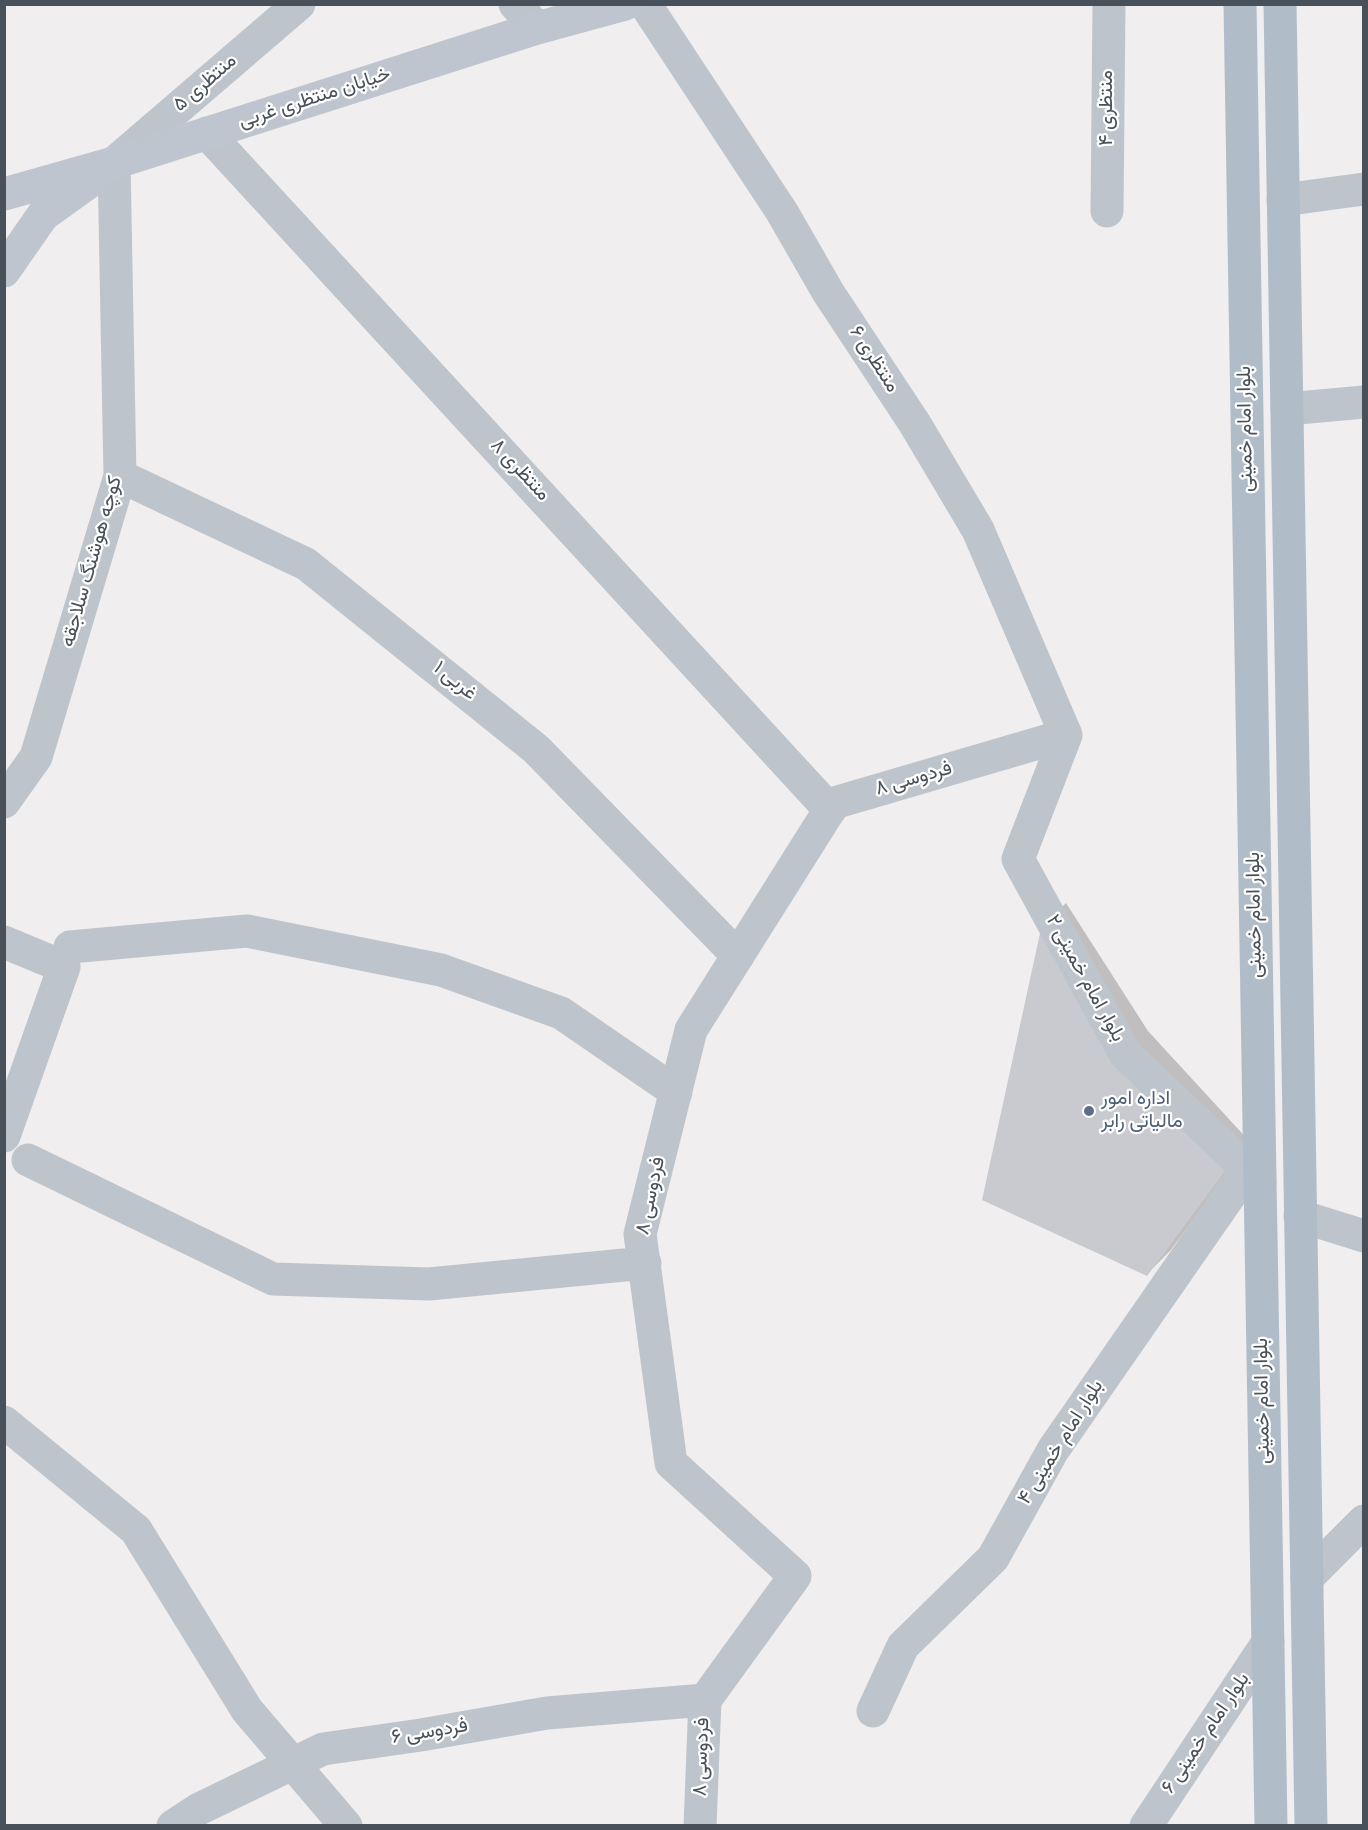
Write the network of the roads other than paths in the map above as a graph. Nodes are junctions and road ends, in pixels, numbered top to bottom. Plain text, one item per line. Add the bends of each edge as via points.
1 (298, 4) edge
2 (625, 4) edge
3 (645, 4) edge
4 (1109, 4) edge
5 (1240, 4) edge
6 (1280, 4) edge
7 (526, 16) edge
8 (207, 133) junction
9 (114, 163) junction
10 (1364, 189) edge
11 (4, 195) edge
12 (1283, 200) junction
13 (1107, 211) dead end
14 (43, 215) junction
15 (4, 271) edge
16 (1364, 402) edge
17 (1287, 409) junction
18 (120, 476) junction
19 (1066, 735) junction
20 (4, 802) edge
21 (830, 810) junction
22 (4, 942) edge
23 (70, 947) dead end
24 (738, 956) junction
25 (676, 1092) junction
26 (4, 1136) edge
27 (28, 1160) dead end
28 (1254, 1175) junction
29 (1300, 1216) junction
30 (1364, 1236) edge
31 (645, 1263) junction
32 (4, 1422) edge
33 (1364, 1521) edge
34 (1307, 1578) junction
35 (1268, 1642) junction
36 (705, 1700) junction
37 (873, 1711) dead end
38 (173, 1826) edge
39 (346, 1826) edge
40 (700, 1826) edge
41 (1146, 1826) edge
42 (1271, 1826) edge
43 (1311, 1826) edge

1 - 9 street, منتظری ۵
2 - 7 main road, خیابان منتظری غربی
3 - 19 street, منتظری ۶ via 782,212 978,530
4 - 13 street, منتظری ۴
5 - 28 main road, بلوار امام خمینی
6 - 12 main road, بلوار امام خمینی
7 - 8 main road, خیابان منتظری غربی
8 - 9 main road, خیابان منتظری غربی
8 - 21 street, منتظری ۸
9 - 11 main road, خیابان منتظری غربی
9 - 14 main road
9 - 18 street, کوچه هوشنگ سلاجقه
10 - 12 street
11 - 14 street
12 - 17 main road, بلوار امام خمینی
14 - 15 main road
16 - 17 street
17 - 29 main road, بلوار امام خمینی
18 - 20 street, کوچه هوشنگ سلاجقه via 36,757
18 - 24 street, غربی ۱ via 306,564 536,749
19 - 21 street, فردوسی ۸ via 834,803
19 - 28 street, بلوار امام خمینی ۲ via 1018,859 1125,1054
21 - 24 street, فردوسی ۸
22 - 26 street via 64,967
23 - 25 street via 247,931 441,970 561,1013
24 - 25 street, فردوسی ۸ via 691,1030
25 - 31 street, فردوسی ۸ via 640,1234
27 - 31 street via 273,1279 429,1284
28 - 35 main road, بلوار امام خمینی
28 - 37 street, بلوار امام خمینی ۴ via 1053,1450 993,1558 903,1646
29 - 30 street
29 - 34 main road, بلوار امام خمینی
31 - 36 street, فردوسی ۸ via 671,1462 795,1576
32 - 39 street via 136,1530 247,1710
33 - 34 street
34 - 43 main road, بلوار امام خمینی
35 - 41 street, بلوار امام خمینی ۶
35 - 42 main road, بلوار امام خمینی
36 - 38 street, فردوسی ۶ via 547,1713 323,1749 199,1809
36 - 40 street, فردوسی ۸

